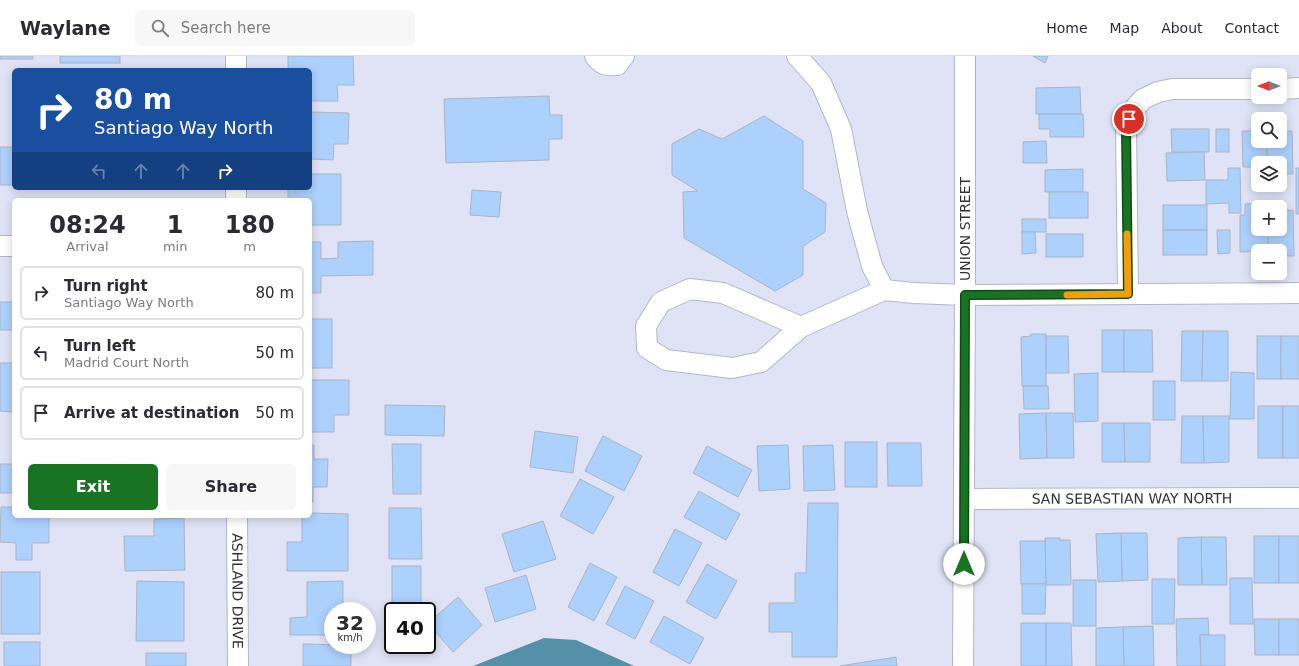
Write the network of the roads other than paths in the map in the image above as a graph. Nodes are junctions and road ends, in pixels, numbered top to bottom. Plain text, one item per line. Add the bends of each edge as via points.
1 (236, 56) edge
2 (595, 56) edge
3 (624, 56) edge
4 (797, 56) edge
5 (964, 56) edge
6 (236, 68) edge
7 (1287, 88) edge
8 (1299, 88) edge
9 (1251, 89) edge
10 (0, 246) edge
11 (12, 246) edge
12 (884, 290) junction
13 (1299, 293) edge
14 (1128, 294) junction
15 (965, 295) junction
16 (801, 327) junction
17 (1299, 498) edge
18 (964, 499) junction
19 (237, 518) edge
20 (238, 666) edge
21 (963, 666) edge

1 - 6 street
2 - 3 street via 607,66 617,65
4 - 12 street via 821,84 841,129 857,211 872,266
5 - 15 street, UNION STREET
7 - 8 street
9 - 14 street via 1158,92 1143,99 1132,111 1126,127
10 - 11 street
12 - 15 street
12 - 16 street
13 - 14 street
14 - 15 street
15 - 18 street, UNION STREET
16 - 16 street via 723,293 690,289 661,302 646,326 648,348 666,360 732,368 761,362
17 - 18 street, SAN SEBASTIAN WAY NORTH
18 - 21 street, UNION STREET
19 - 20 street, ASHLAND DRIVE

